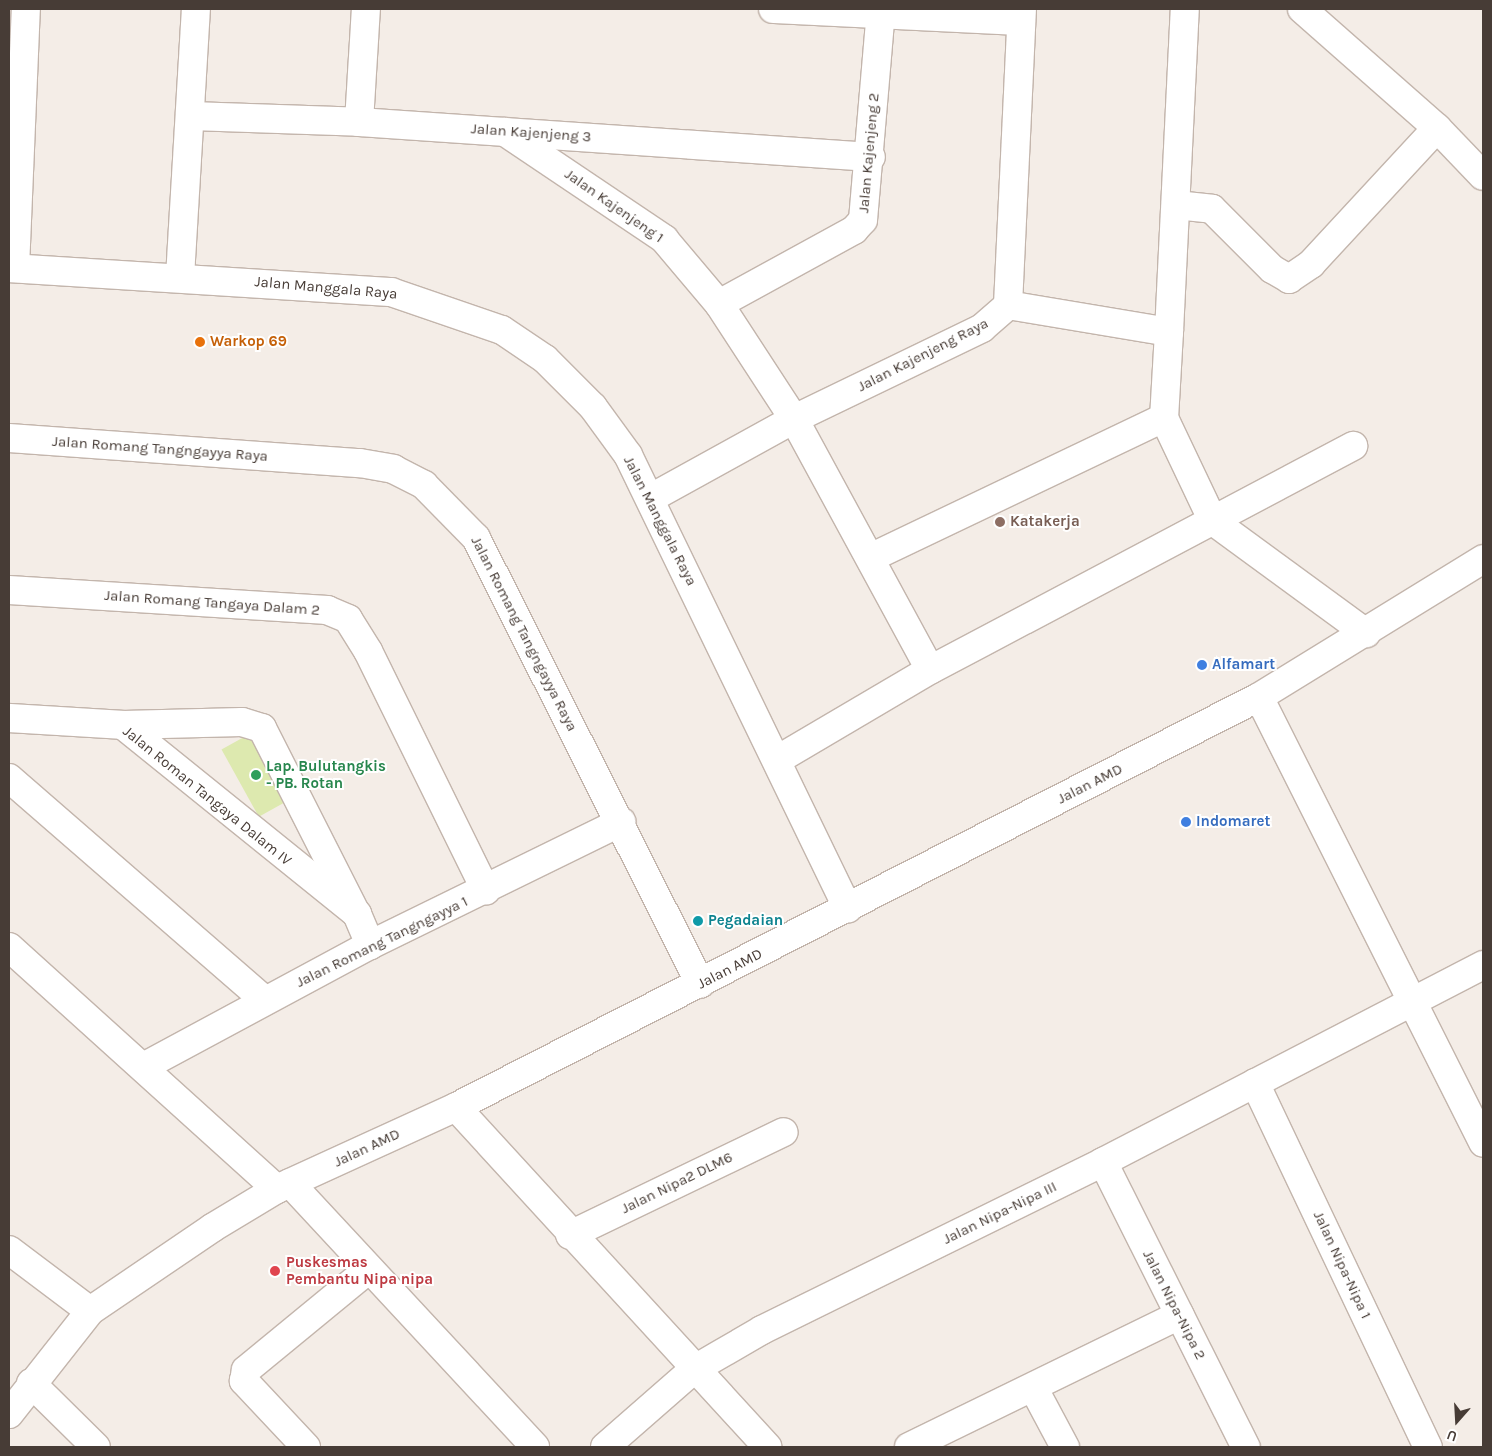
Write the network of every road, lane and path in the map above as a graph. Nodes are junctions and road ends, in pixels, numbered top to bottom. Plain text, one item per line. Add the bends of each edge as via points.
1 (26, 9) edge
2 (196, 9) edge
3 (366, 9) edge
4 (773, 9) edge
5 (1185, 9) edge
6 (1302, 9) edge
7 (881, 12) edge
8 (1022, 15) edge
9 (17, 99) edge
10 (191, 116) junction
11 (359, 122) junction
12 (1437, 128) junction
13 (505, 132) junction
14 (870, 157) junction
15 (1483, 176) edge
16 (1176, 205) junction
17 (12, 268) edge
18 (180, 277) junction
19 (719, 304) junction
20 (1008, 305) junction
21 (1169, 332) junction
22 (1164, 418) junction
23 (794, 419) junction
24 (9, 438) edge
25 (1353, 446) dead end
26 (651, 498) junction
27 (1213, 521) junction
28 (872, 557) junction
29 (1483, 559) edge
30 (9, 590) edge
31 (1366, 633) junction
32 (930, 670) junction
33 (1259, 697) junction
34 (9, 718) edge
35 (123, 725) junction
36 (777, 760) junction
37 (9, 778) edge
38 (621, 822) junction
39 (486, 891) junction
40 (848, 909) junction
41 (357, 914) junction
42 (370, 945) junction
43 (9, 947) edge
44 (1483, 965) edge
45 (700, 984) junction
46 (264, 1000) junction
47 (1411, 1000) junction
48 (144, 1066) junction
49 (1255, 1083) junction
50 (456, 1108) junction
51 (784, 1132) dead end
52 (1483, 1143) edge
53 (1103, 1162) junction
54 (284, 1186) junction
55 (570, 1235) junction
56 (9, 1250) edge
57 (369, 1269) junction
58 (90, 1311) junction
59 (1180, 1314) junction
60 (693, 1370) junction
61 (31, 1383) junction
62 (1034, 1389) junction
63 (9, 1414) edge
64 (96, 1447) edge
65 (306, 1447) edge
66 (535, 1447) edge
67 (605, 1447) edge
68 (768, 1447) edge
69 (909, 1447) edge
70 (1065, 1447) edge
71 (1246, 1447) edge
72 (1428, 1447) edge

1 - 9 street
2 - 10 street
3 - 11 street
4 - 7 street
5 - 16 street
6 - 12 street
7 - 8 street
7 - 14 street, Jalan Kajenjeng 2
8 - 20 street
9 - 17 street
10 - 11 street, Jalan Kajenjeng 3
10 - 18 street
11 - 13 street, Jalan Kajenjeng 3
12 - 15 street
12 - 16 street via 1311,264 1290,279 1272,269 1212,209
13 - 14 street, Jalan Kajenjeng 3
13 - 19 street, Jalan Kajenjeng 1 via 664,239
14 - 19 street, Jalan Kajenjeng 2 via 866,210 859,226
16 - 21 street
17 - 18 street, Jalan Manggala Raya
18 - 26 street, Jalan Manggala Raya via 391,292 502,330 545,359 592,408 628,455
19 - 23 street, Jalan Kajenjeng 1
20 - 21 street
20 - 23 street, Jalan Kajenjeng Raya via 982,328
21 - 22 street
22 - 27 street
22 - 28 street
23 - 26 street, Jalan Kajenjeng Raya
23 - 28 street, Jalan Kajenjeng 1
24 - 38 street, Jalan Romang Tangngayya Raya via 360,463 393,469 424,485 476,538
25 - 27 street
26 - 36 street, Jalan Manggala Raya
27 - 31 street
27 - 32 street
28 - 32 street, Jalan Kajenjeng 1
29 - 31 street, Jalan AMD
30 - 39 street, Jalan Romang Tangaya Dalam 2 via 327,610 348,619 368,651
31 - 33 street, Jalan AMD
32 - 36 street
33 - 40 street, Jalan AMD
33 - 47 street
34 - 35 street, Jalan Roman Tangaya Dalam IV
35 - 41 street, Jalan Roman Tangaya Dalam IV
35 - 41 street via 242,722 262,728
36 - 40 street, Jalan Manggala Raya
37 - 46 street
38 - 39 street, Jalan Romang Tangngayya 1
38 - 45 street, Jalan Romang Tangngayya Raya
39 - 42 street, Jalan Romang Tangngayya 1
40 - 45 street, Jalan AMD
41 - 42 street, Jalan Roman Tangaya Dalam IV
42 - 46 street, Jalan Romang Tangngayya 1
43 - 48 street
44 - 47 street, Jalan Nipa-Nipa III
45 - 50 street, Jalan AMD
46 - 48 street, Jalan Romang Tangngayya 1
47 - 49 street, Jalan Nipa-Nipa III
47 - 52 street
48 - 54 street
49 - 53 street, Jalan Nipa-Nipa III
49 - 72 street, Jalan Nipa-Nipa 1
50 - 54 street, Jalan AMD
50 - 55 street
51 - 55 street, Jalan Nipa2 DLM6
53 - 59 street, Jalan Nipa-Nipa 2
53 - 60 street, Jalan Nipa-Nipa III via 762,1330
54 - 57 street
54 - 58 street, Jalan AMD via 212,1228
55 - 60 street
56 - 58 street
57 - 65 street via 246,1370 244,1381
57 - 66 street
58 - 61 street, Jalan AMD
59 - 62 street
59 - 71 street, Jalan Nipa-Nipa 2
60 - 67 street, Jalan Nipa-Nipa III
60 - 68 street
61 - 63 street, Jalan AMD
61 - 64 street
62 - 69 street
62 - 70 street

